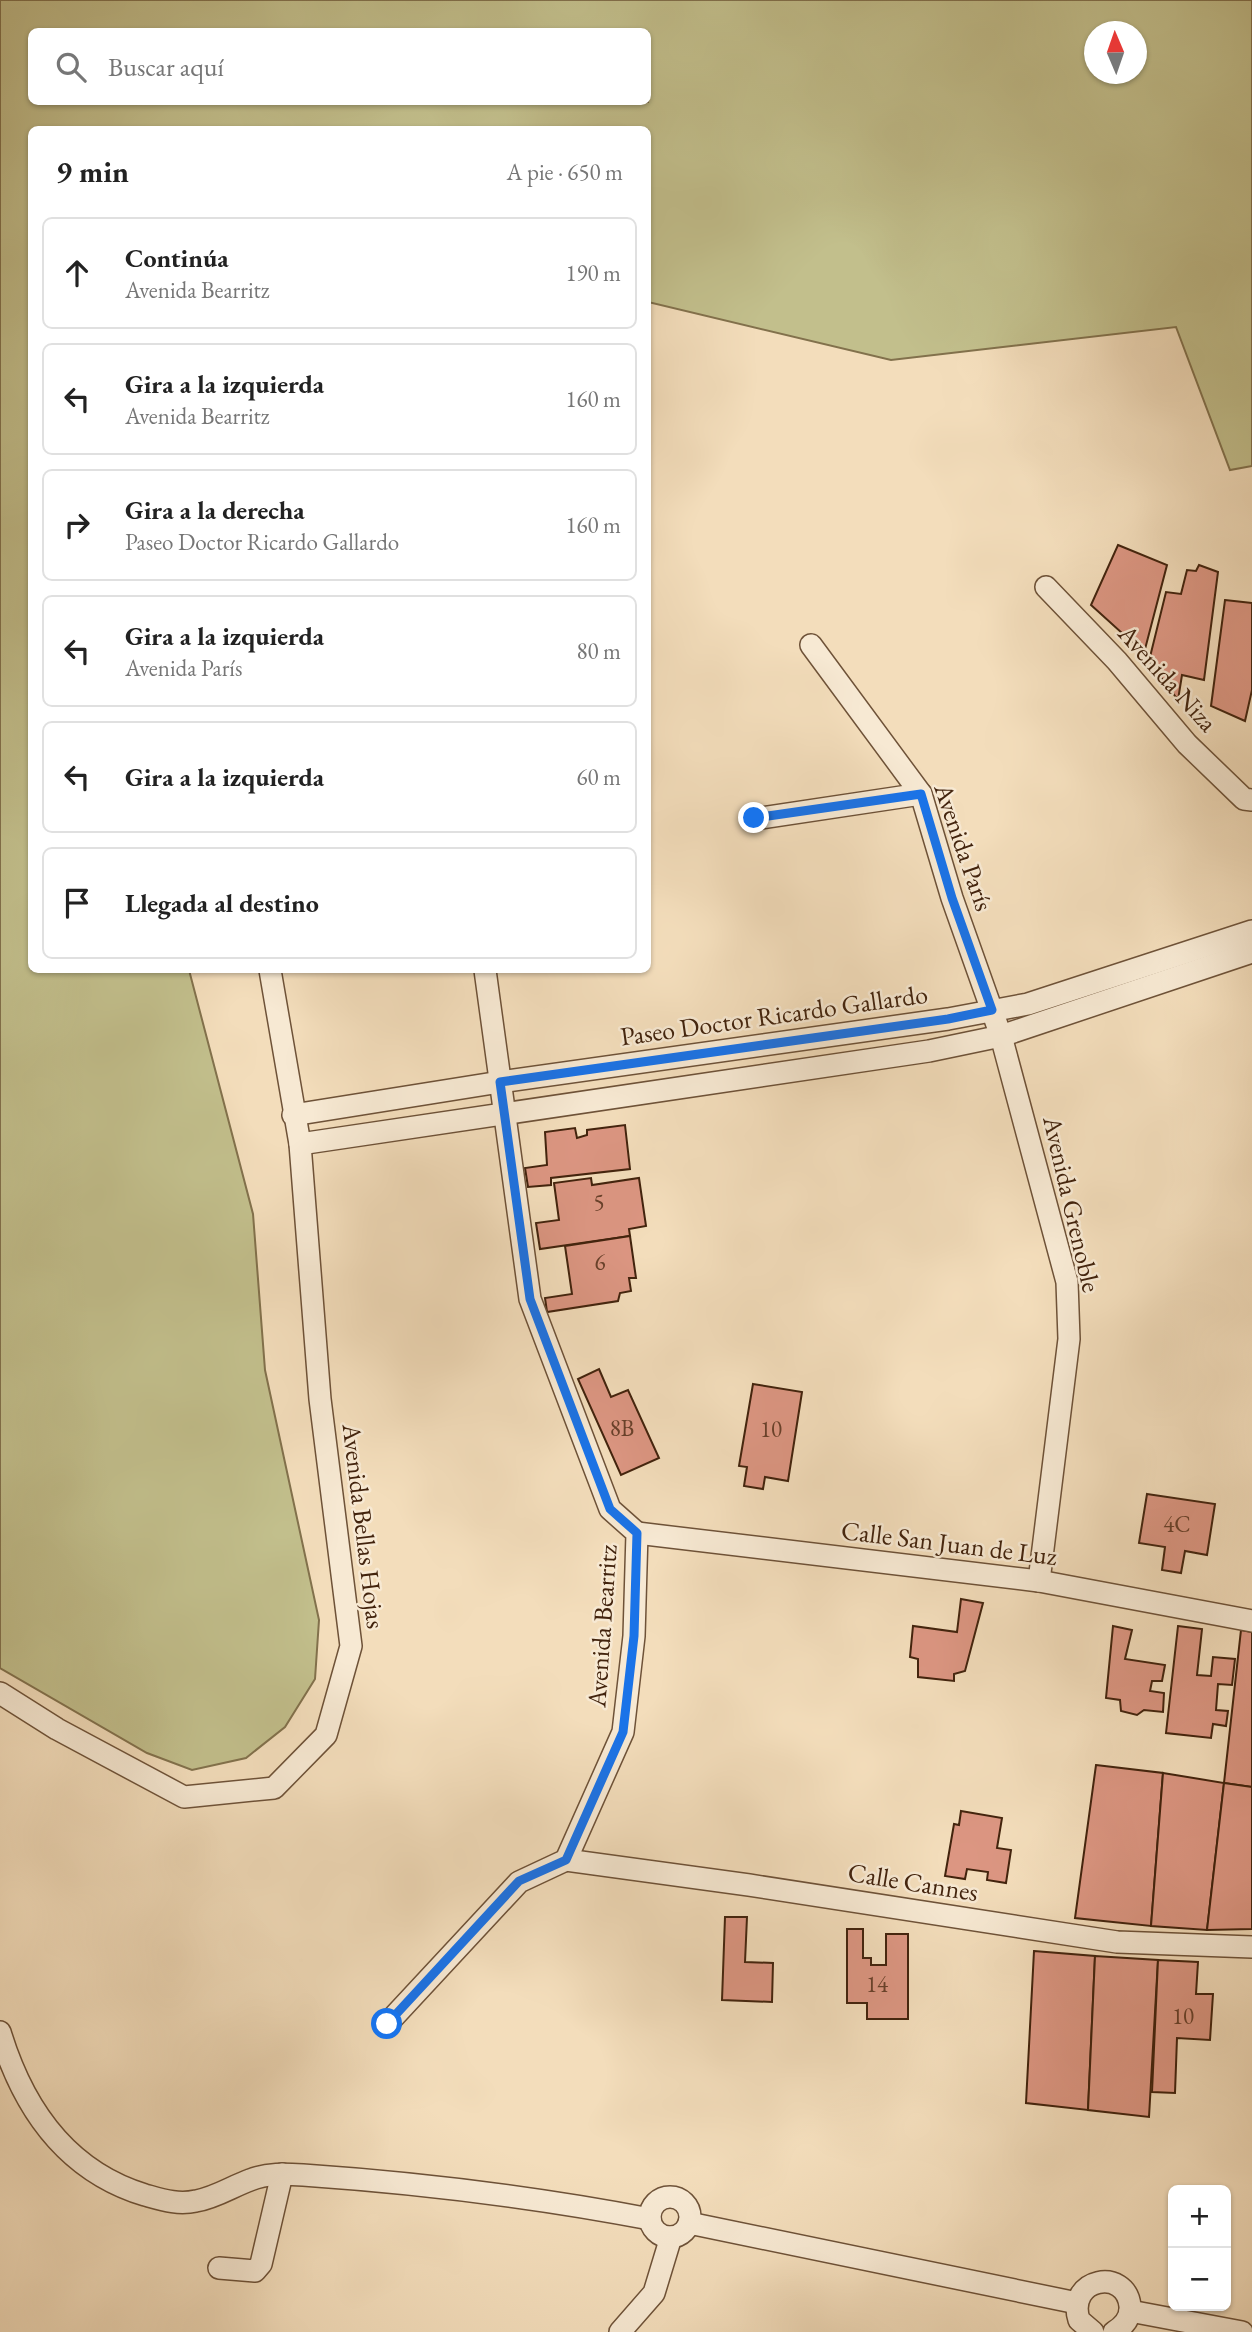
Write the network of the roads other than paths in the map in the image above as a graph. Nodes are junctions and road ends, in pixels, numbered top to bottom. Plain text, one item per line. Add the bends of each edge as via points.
1 (1046, 587) dead end
2 (811, 645) dead end
3 (921, 794) junction
4 (1252, 800) edge
5 (754, 818) dead end
6 (1252, 931) edge
7 (1252, 952) edge
8 (270, 973) edge
9 (485, 973) edge
10 (992, 1010) junction
11 (1001, 1036) junction
12 (500, 1082) junction
13 (504, 1112) junction
14 (293, 1115) junction
15 (300, 1144) junction
16 (637, 1533) junction
17 (1039, 1581) junction
18 (1252, 1621) edge
19 (0, 1693) edge
20 (566, 1860) junction
21 (1252, 1947) edge
22 (387, 2024) dead end
23 (0, 2032) edge
24 (282, 2174) junction
25 (650, 2219) junction
26 (689, 2223) junction
27 (671, 2237) junction
28 (219, 2268) dead end
29 (1077, 2303) junction
30 (1130, 2311) junction
31 (620, 2332) edge
32 (1093, 2332) edge
33 (1114, 2332) edge
34 (1242, 2332) edge

1 - 4 street, Avenida Niza via 1117,661 1186,744 1244,799
2 - 3 street, Avenida París
3 - 5 street
3 - 10 street, Avenida París
6 - 10 street, Paseo Doctor Ricardo Gallardo via 1028,1004
7 - 11 street
8 - 14 street, Avenida Bellas Hojas
9 - 12 street, Avenida Bearritz
10 - 11 street, Avenida Grenoble
10 - 12 street, Paseo Doctor Ricardo Gallardo
11 - 13 street via 929,1051
11 - 17 street, Avenida Grenoble via 1067,1282 1069,1339
12 - 13 street, Avenida Bearritz
12 - 14 street, Paseo Doctor Ricardo Gallardo
13 - 15 street
13 - 16 street, Avenida Bearritz via 530,1299 610,1509
14 - 15 street, Avenida Bellas Hojas
15 - 19 street, Avenida Bellas Hojas via 320,1399 351,1647 326,1735 274,1788 184,1797
16 - 17 street, Calle San Juan de Luz
16 - 20 street, Avenida Bearritz via 634,1636 623,1732
17 - 18 street, Calle San Juan de Luz
20 - 21 street, Calle Cannes via 1117,1942
20 - 22 street via 519,1881
23 - 24 street via 7,2057 40,2121 91,2171 174,2204 198,2201 253,2178
24 - 25 street via 379,2180
24 - 28 street via 261,2264 255,2271
25 - 26 street via 658,2200 671,2197 688,2208
25 - 27 street via 657,2232
26 - 27 street
26 - 29 street
27 - 31 street via 654,2293
29 - 30 street via 1086,2288 1102,2281 1126,2293
29 - 32 street via 1079,2320
30 - 33 street via 1123,2326
30 - 34 street

